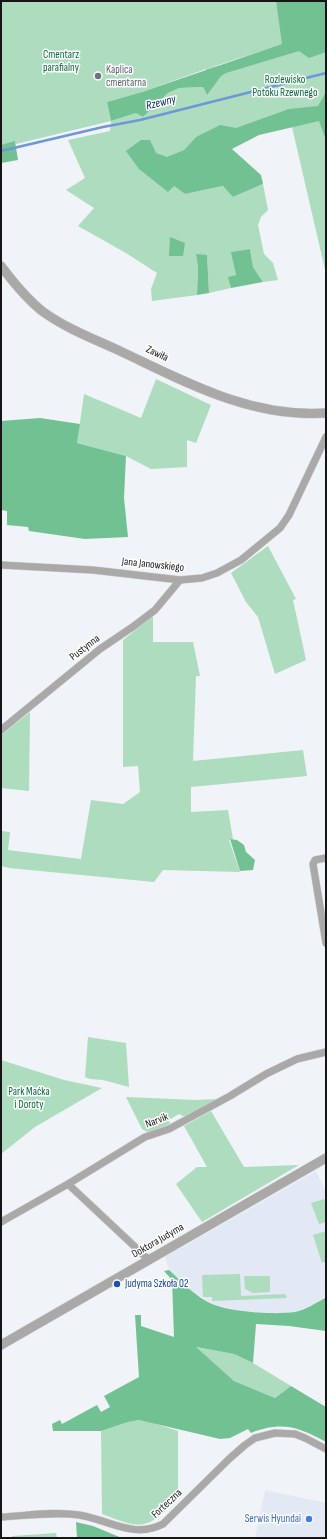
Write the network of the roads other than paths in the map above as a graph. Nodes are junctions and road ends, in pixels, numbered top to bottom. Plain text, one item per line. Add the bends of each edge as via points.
1 (1, 266) edge
2 (326, 413) edge
3 (326, 436) edge
4 (1, 565) edge
5 (180, 580) junction
6 (1, 730) edge
7 (326, 858) edge
8 (326, 943) edge
9 (326, 1052) edge
10 (326, 1158) edge
11 (68, 1184) junction
12 (1, 1222) edge
13 (149, 1260) junction
14 (1, 1345) edge
15 (326, 1449) edge
16 (1, 1517) edge

1 - 2 street, Zawiła via 28,299 55,320 208,391 244,404 274,411
3 - 5 street, Jana Janowskiego via 290,515 280,528 226,569 202,578
4 - 5 street, Jana Janowskiego via 93,570
5 - 6 street, Pustynna via 155,610 100,649
7 - 8 street via 315,860 313,864
9 - 11 street, Narvik via 297,1059 266,1074 169,1129 145,1137
10 - 13 street, Doktora Judyma
11 - 12 street, Narvik
11 - 13 street
13 - 14 street, Doktora Judyma
15 - 16 street, Forteczna via 305,1438 290,1434 275,1433 255,1438 229,1459 163,1524 147,1532 124,1531 78,1515

